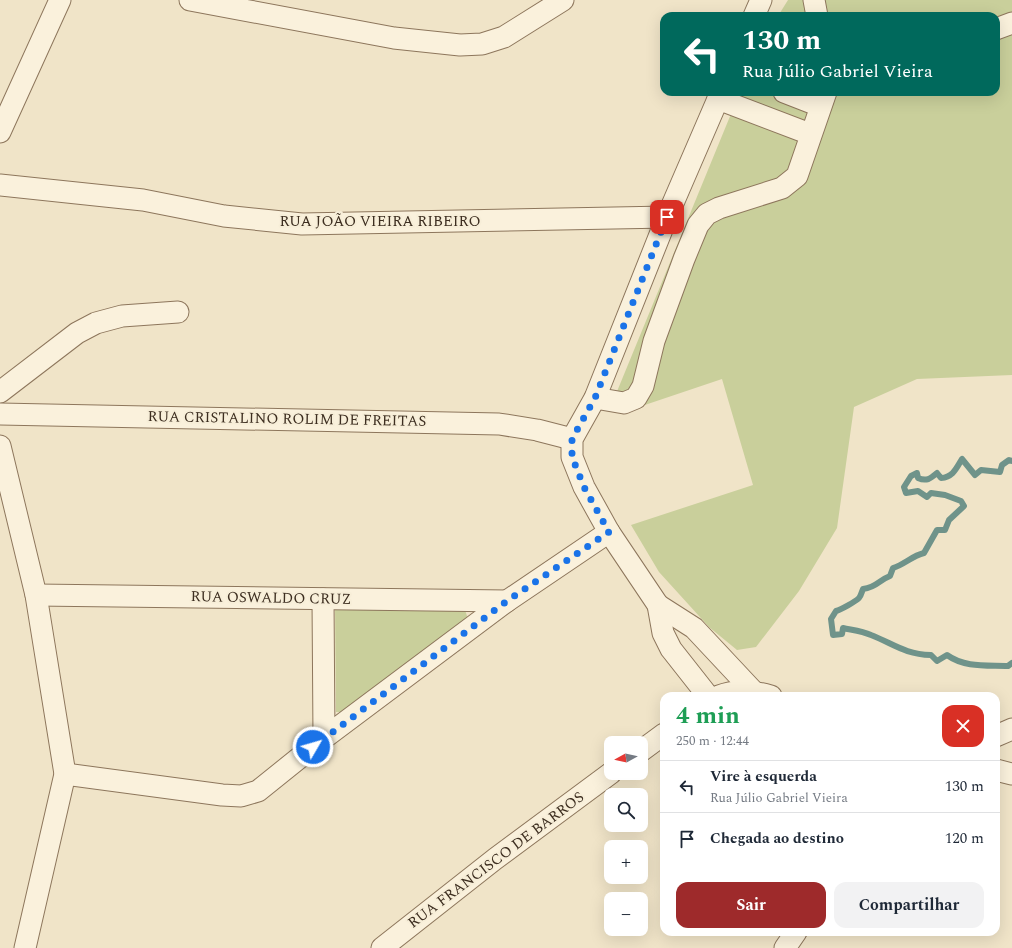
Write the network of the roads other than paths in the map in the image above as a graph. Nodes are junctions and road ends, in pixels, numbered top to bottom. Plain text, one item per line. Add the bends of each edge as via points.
1 (60, 0) edge
2 (190, 0) edge
3 (563, 0) edge
4 (746, 0) edge
5 (761, 0) edge
6 (814, 0) edge
7 (746, 12) edge
8 (756, 12) edge
9 (816, 12) edge
10 (1012, 23) edge
11 (1000, 28) edge
12 (720, 96) edge
13 (806, 96) edge
14 (823, 99) edge
15 (0, 132) edge
16 (810, 134) junction
17 (0, 185) edge
18 (667, 217) junction
19 (178, 312) dead end
20 (0, 392) edge
21 (595, 398) junction
22 (0, 414) edge
23 (572, 439) junction
24 (0, 446) edge
25 (609, 532) junction
26 (36, 595) junction
27 (323, 599) junction
28 (507, 601) junction
29 (658, 604) junction
30 (705, 692) edge
31 (761, 692) edge
32 (1012, 729) edge
33 (1000, 734) edge
34 (660, 737) edge
35 (324, 738) junction
36 (1012, 744) edge
37 (648, 746) edge
38 (1000, 749) edge
39 (1000, 771) edge
40 (65, 774) junction
41 (1012, 774) edge
42 (604, 778) edge
43 (793, 936) edge
44 (25, 948) edge
45 (382, 948) edge
46 (785, 948) edge

1 - 15 street
2 - 3 street via 394,38 460,46 482,44 504,37
4 - 7 street
5 - 8 street
6 - 9 street
10 - 11 street
12 - 16 street
12 - 18 street
13 - 14 street
14 - 16 street
16 - 21 street via 797,176 782,188 719,208 707,214 698,225 654,341 643,386 636,398 624,403
17 - 18 street, RUA JOÃO VIEIRA RIBEIRO via 143,200 224,216 302,224
18 - 21 street
19 - 20 street via 122,316 96,323 77,333
21 - 23 street
22 - 23 street, RUA CRISTALINO ROLIM DE FREITAS via 492,423
23 - 25 street via 572,457 584,487
24 - 26 street
25 - 28 street
25 - 29 street
26 - 27 street, RUA OSWALDO CRUZ
26 - 40 street
27 - 28 street, RUA OSWALDO CRUZ
27 - 35 street
28 - 35 street
29 - 30 street via 663,633 671,649
29 - 31 street via 694,628
32 - 33 street
34 - 37 street
35 - 40 street via 258,791 241,796 222,796
36 - 38 street
39 - 41 street
40 - 44 street
42 - 45 street, RUA FRANCISCO DE BARROS
43 - 46 street

